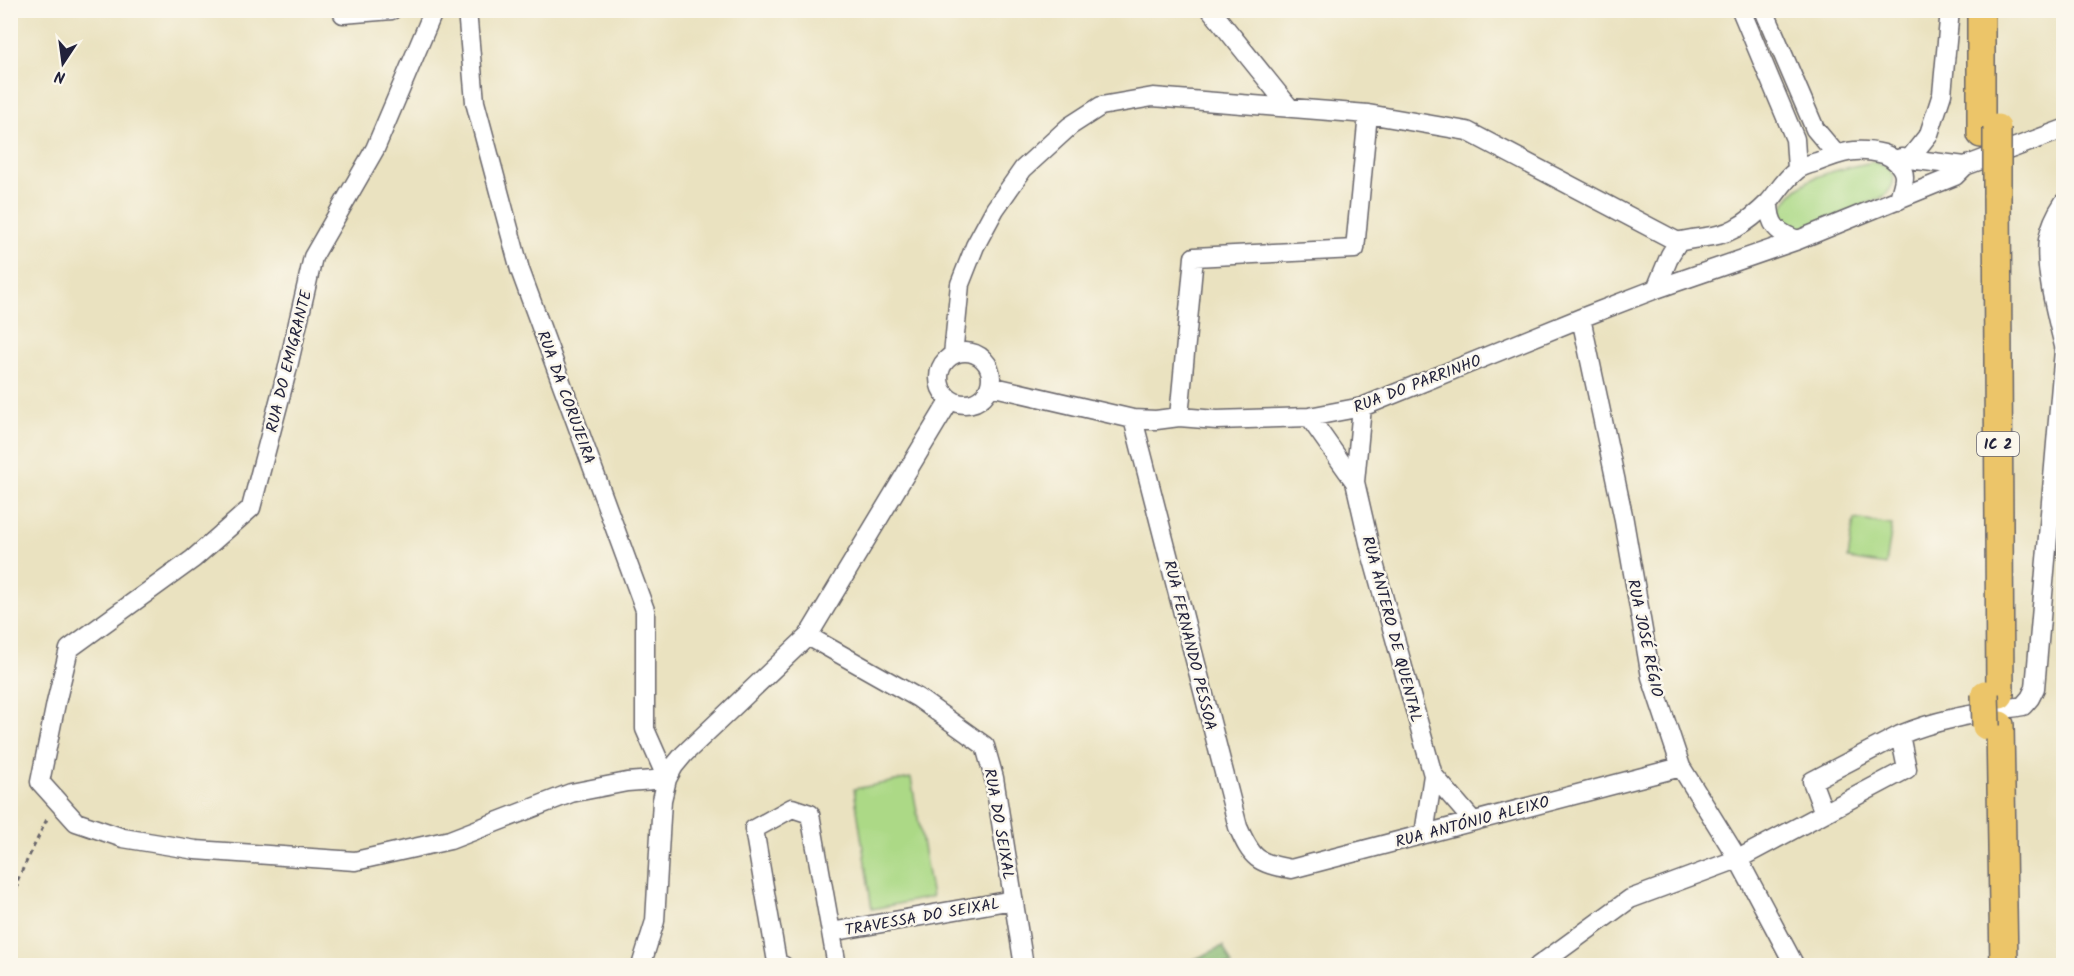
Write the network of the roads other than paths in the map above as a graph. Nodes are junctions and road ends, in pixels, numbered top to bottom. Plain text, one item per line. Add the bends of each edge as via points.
1 (392, 10) edge
2 (434, 10) edge
3 (466, 10) edge
4 (1211, 10) edge
5 (1741, 10) edge
6 (1764, 10) edge
7 (1950, 10) edge
8 (1981, 10) edge
9 (1996, 10) edge
10 (343, 14) dead end
11 (1289, 107) junction
12 (1368, 114) junction
13 (2064, 129) edge
14 (1989, 131) junction
15 (1836, 154) junction
16 (1890, 156) junction
17 (1909, 159) junction
18 (1965, 166) junction
19 (1797, 169) junction
20 (1899, 200) junction
21 (1769, 202) junction
22 (2064, 202) edge
23 (1798, 240) junction
24 (1678, 242) junction
25 (1656, 289) junction
26 (1581, 318) junction
27 (2064, 348) edge
28 (953, 355) junction
29 (990, 386) junction
30 (950, 400) junction
31 (1362, 407) junction
32 (1179, 417) junction
33 (1309, 417) junction
34 (1133, 419) junction
35 (1355, 482) junction
36 (808, 636) junction
37 (1993, 725) junction
38 (1900, 735) junction
39 (1681, 767) junction
40 (1433, 775) junction
41 (667, 779) junction
42 (1824, 813) junction
43 (1473, 821) junction
44 (1424, 834) junction
45 (1738, 859) junction
46 (1264, 864) joint
47 (1013, 900) junction
48 (831, 932) junction
49 (641, 966) edge
50 (784, 966) edge
51 (837, 966) edge
52 (1023, 966) edge
53 (1538, 966) edge
54 (1795, 966) edge
55 (1991, 966) edge
56 (2004, 966) edge

1 - 10 street
2 - 41 street, RUA DO EMIGRANTE via 375,149 313,257 251,508 193,559 69,649 40,782 76,822 123,838 196,850 355,861 450,840 571,793
3 - 41 street, RUA DA CORUJEIRA via 475,102 520,270 645,610 645,729
4 - 11 street
5 - 19 street via 1795,139
6 - 15 street via 1815,129
7 - 17 street via 1942,94 1929,134
8 - 14 highway, IC 2
9 - 14 highway, IC 2
11 - 12 street
11 - 28 street via 1153,97 1101,106 1070,126 1023,169 975,246 960,284
12 - 24 street via 1467,131
12 - 32 street via 1356,249 1194,257
13 - 18 street, RUA DO PARRINHO
14 - 37 highway, IC 2
15 - 16 street, RUA DO PARRINHO via 1868,150
15 - 19 street, RUA DO PARRINHO
16 - 17 street, RUA DO PARRINHO
16 - 20 street via 1904,176
17 - 18 street, RUA DO PARRINHO
18 - 20 street, RUA DO PARRINHO via 1955,176
19 - 21 street, RUA DO PARRINHO
20 - 23 street, RUA DO PARRINHO
21 - 23 street via 1769,216 1775,226 1783,235
21 - 24 street, RUA DO PARRINHO via 1724,234
22 - 27 street via 2054,218 2048,242 2050,282
23 - 25 street, RUA DO PARRINHO
24 - 25 street
25 - 26 street, RUA DO PARRINHO
26 - 31 street, RUA DO PARRINHO
26 - 39 street, RUA JOSÉ RÉGIO via 1623,515 1651,677
27 - 38 street via 2036,688 2023,706 1951,717
28 - 29 street via 970,352 979,356 990,369
28 - 30 street via 939,376 940,386
29 - 30 street via 973,403
29 - 34 street, RUA DO PARRINHO
30 - 36 street
31 - 33 street, RUA DO PARRINHO
31 - 35 street, RUA ANTERO DE QUENTAL
32 - 33 street, RUA DO PARRINHO
32 - 34 street, RUA DO PARRINHO
33 - 35 street, RUA ANTERO DE QUENTAL
34 - 46 street, RUA FERNANDO PESSOA via 1238,827 1247,849
35 - 40 street, RUA ANTERO DE QUENTAL
36 - 41 street via 684,753
36 - 47 street, RUA DO SEIXAL via 918,698 985,746 994,778
37 - 55 highway, IC 2
37 - 56 highway, IC 2
38 - 42 street via 1907,769
38 - 42 street via 1812,781
39 - 43 street, RUA ANTÓNIO ALEIXO
39 - 45 street, RUA JOSÉ RÉGIO
40 - 43 street, RUA ANTERO DE QUENTAL
40 - 44 street, RUA ANTERO DE QUENTAL
41 - 49 street via 660,821 655,921
42 - 45 street
43 - 44 street, RUA ANTÓNIO ALEIXO
44 - 46 street, RUA ANTÓNIO ALEIXO via 1291,869
45 - 53 street via 1630,899
45 - 54 street, RUA JOSÉ RÉGIO
47 - 48 street, TRAVESSA DO SEIXAL
47 - 52 street, RUA DO SEIXAL
48 - 50 street via 810,814 792,808 754,829 777,962
48 - 51 street

